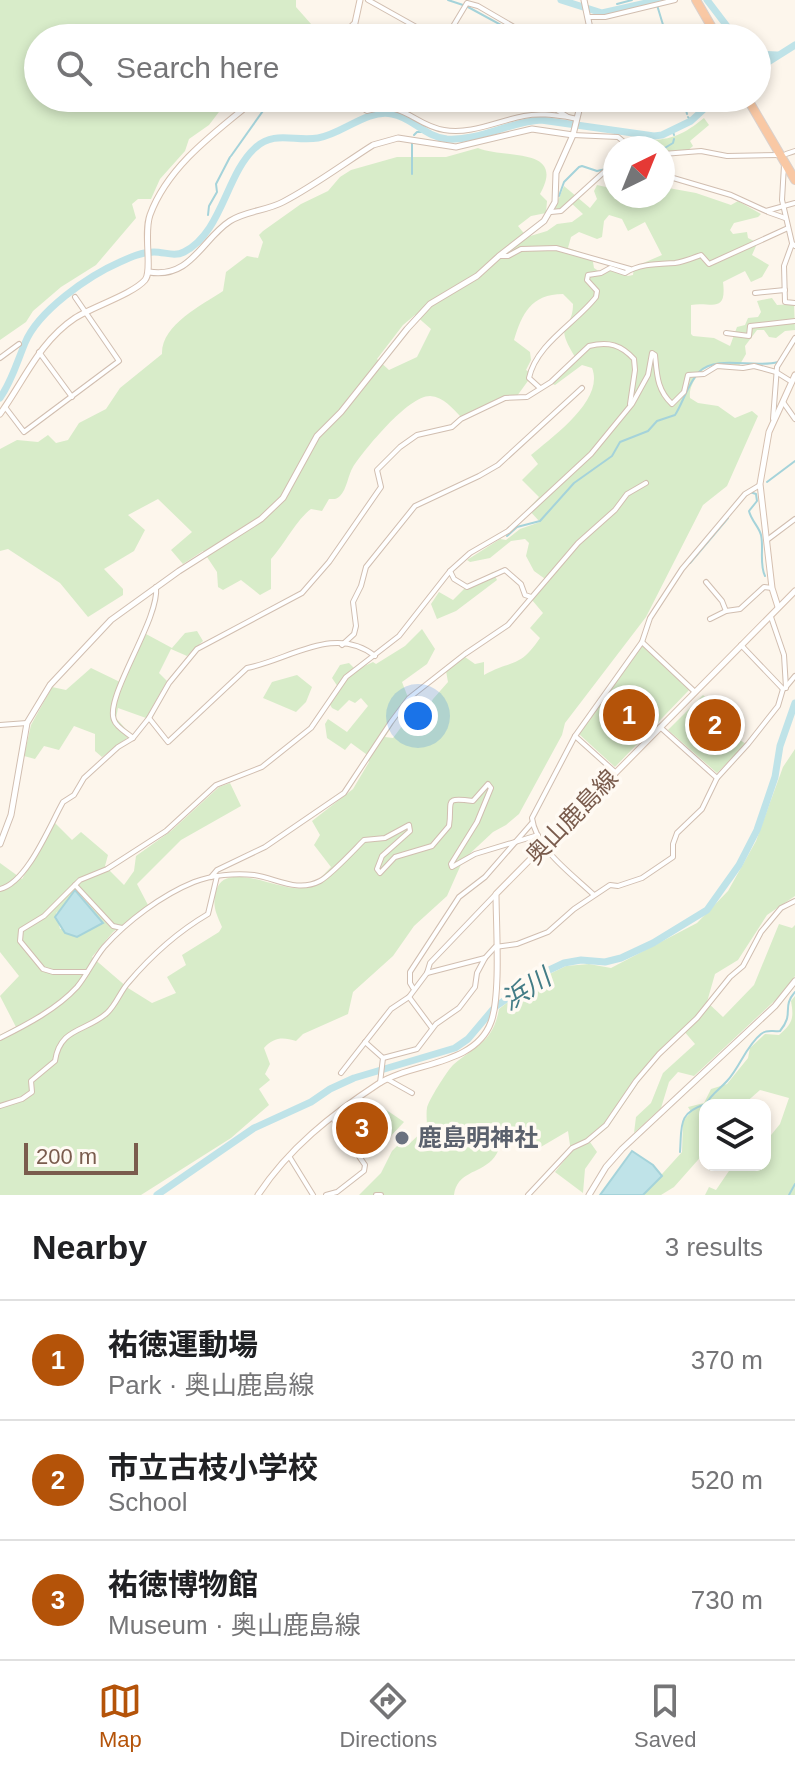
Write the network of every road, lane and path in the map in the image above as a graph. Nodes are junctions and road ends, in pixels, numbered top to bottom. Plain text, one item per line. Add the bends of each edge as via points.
1 (360, 0) edge
2 (368, 0) edge
3 (675, 0) edge
4 (694, 1) edge
5 (585, 2) edge
6 (588, 15) junction
7 (354, 24) edge
8 (411, 24) edge
9 (454, 24) edge
10 (509, 24) edge
11 (590, 24) edge
12 (707, 24) edge
13 (241, 112) edge
14 (407, 112) edge
15 (560, 112) edge
16 (579, 112) edge
17 (759, 112) edge
18 (568, 117) junction
19 (577, 119) junction
20 (573, 135) junction
21 (603, 136) edge
22 (675, 153) edge
23 (787, 156) edge
24 (795, 169) edge
25 (603, 173) edge
26 (675, 179) edge
27 (795, 180) edge
28 (795, 203) edge
29 (784, 207) junction
30 (766, 211) junction
31 (551, 212) junction
32 (785, 218) junction
33 (788, 228) junction
34 (794, 244) edge
35 (499, 256) junction
36 (630, 269) junction
37 (149, 272) junction
38 (785, 290) junction
39 (755, 293) dead end
40 (75, 297) dead end
41 (795, 303) edge
42 (86, 312) junction
43 (795, 321) edge
44 (726, 333) dead end
45 (795, 338) edge
46 (19, 344) dead end
47 (39, 352) junction
48 (0, 358) edge
49 (776, 372) junction
50 (795, 375) edge
51 (792, 382) junction
52 (540, 388) junction
53 (582, 388) dead end
54 (72, 397) junction
55 (783, 402) junction
56 (795, 405) edge
57 (629, 406) junction
58 (5, 407) junction
59 (789, 409) junction
60 (0, 414) edge
61 (795, 419) edge
62 (774, 421) junction
63 (646, 483) dead end
64 (760, 484) junction
65 (795, 519) edge
66 (767, 540) junction
67 (450, 571) junction
68 (706, 582) dead end
69 (156, 587) junction
70 (772, 588) junction
71 (795, 591) edge
72 (531, 597) junction
73 (778, 607) junction
74 (726, 611) junction
75 (770, 615) junction
76 (710, 619) dead end
77 (642, 642) junction
78 (342, 645) junction
79 (741, 645) junction
80 (375, 656) junction
81 (795, 676) edge
82 (784, 688) junction
83 (695, 692) junction
84 (149, 718) junction
85 (27, 723) junction
86 (0, 725) edge
87 (660, 727) junction
88 (575, 736) junction
89 (133, 738) junction
90 (615, 772) junction
91 (717, 778) junction
92 (532, 823) junction
93 (538, 835) junction
94 (517, 842) junction
95 (0, 844) edge
96 (544, 845) junction
97 (214, 877) junction
98 (75, 885) junction
99 (0, 889) edge
100 (496, 894) junction
101 (594, 895) junction
102 (795, 901) edge
103 (123, 928) junction
104 (495, 947) junction
105 (485, 958) junction
106 (416, 961) junction
107 (427, 971) junction
108 (87, 972) junction
109 (795, 981) edge
110 (413, 988) junction
111 (409, 997) junction
112 (432, 1028) junction
113 (0, 1038) edge
114 (365, 1042) junction
115 (383, 1060) junction
116 (341, 1073) dead end
117 (385, 1077) junction
118 (412, 1093) dead end
119 (0, 1106) edge
120 (332, 1117) junction
121 (288, 1155) junction
122 (258, 1195) edge
123 (313, 1195) edge
124 (326, 1195) edge
125 (528, 1195) edge
126 (589, 1195) edge

1 - 7 street
2 - 8 street
3 - 6 street via 621,14
4 - 12 highway
5 - 6 street
6 - 11 street
9 - 10 street via 467,3
13 - 37 street via 165,184 150,216
14 - 18 street via 444,130 527,116
15 - 18 street
16 - 19 street
17 - 23 highway
18 - 19 street
19 - 20 street
20 - 21 street
20 - 31 street via 556,173
20 - 37 street via 532,129 456,147 389,139 283,202 229,221 198,255 176,269
22 - 23 street
23 - 24 highway
23 - 27 highway
23 - 29 street via 782,167
25 - 31 street via 558,213
26 - 30 street
28 - 29 street
29 - 30 street
29 - 32 street
30 - 32 street
31 - 35 street
32 - 33 street
33 - 34 street
33 - 36 street via 709,264 701,255
34 - 38 street via 784,266
35 - 36 street via 556,248
35 - 69 street via 468,283 430,304 407,329 317,436 283,498 261,519
36 - 52 street via 625,273 610,268 586,276 598,295 532,369 529,378
37 - 42 street via 144,282
38 - 39 street
38 - 41 street via 785,302
40 - 42 street
42 - 47 street
42 - 54 street via 119,361
43 - 44 street via 750,326 749,336
45 - 49 street
46 - 48 street
47 - 54 street
47 - 58 street
49 - 51 street
49 - 57 street via 717,366 688,375 684,392 672,404 661,393 652,353 648,375
49 - 62 street
50 - 51 street
51 - 55 street
52 - 57 street via 589,346 616,345 636,362
52 - 84 street via 523,398 505,398 443,430 417,435 400,447 377,470 381,487 315,579 294,598 197,649
53 - 78 street via 498,465 415,506 366,567 353,602 354,634
54 - 58 street via 24,432
55 - 59 street
55 - 62 street
56 - 59 street
57 - 67 street via 591,454 502,535
58 - 60 street
59 - 61 street
62 - 64 street
63 - 72 street via 627,494
64 - 66 street
64 - 77 street via 745,494 682,569 650,618
65 - 66 street
66 - 70 street
67 - 72 street via 467,587 505,570
67 - 80 street via 407,628
68 - 74 street
69 - 85 street via 98,632 50,685
69 - 89 street via 157,598 113,713
70 - 73 street
70 - 74 street via 764,587 740,609
71 - 73 street, 奥山鹿島線
72 - 97 street via 508,625 409,698 344,793 265,847 217,870
73 - 75 street, 奥山鹿島線
74 - 76 street
75 - 79 street, 奥山鹿島線
75 - 82 street via 784,655
77 - 83 street
77 - 88 street
78 - 80 street via 360,646
78 - 84 street via 322,643 247,668 168,742
79 - 82 street
79 - 83 street, 奥山鹿島線
80 - 98 street via 346,677 311,728 286,749 253,772 216,785 166,831
81 - 82 street
82 - 91 street via 778,706
83 - 87 street, 奥山鹿島線
84 - 89 street
85 - 86 street
85 - 95 street via 15,799
87 - 90 street, 奥山鹿島線
87 - 91 street
88 - 90 street
88 - 92 street
89 - 99 street via 84,778 63,802 20,877
90 - 96 street, 奥山鹿島線
91 - 101 street via 702,809 674,837 673,857 642,878 610,885
92 - 93 street
92 - 94 street
93 - 94 street
93 - 96 street
94 - 97 street via 451,866 477,822 488,784 473,801 451,801 449,826 432,846 395,857 380,873 379,861 410,831 409,825 385,838 364,840 327,876 309,885 256,875
94 - 106 street via 459,897
96 - 100 street, 奥山鹿島線
96 - 101 street
97 - 103 street via 176,891
97 - 119 street via 208,914 158,951 106,1015 61,1042 55,1061 31,1081 28,1096
98 - 103 street via 113,926
98 - 108 street via 19,937 43,969
100 - 104 street
100 - 107 street
101 - 104 street via 548,932
102 - 125 street via 781,908 743,966 659,1054 606,1125 572,1148
103 - 108 street
104 - 105 street
104 - 117 street via 489,1027 468,1050
105 - 107 street
105 - 112 street via 475,987 453,1014
106 - 107 street
106 - 110 street via 409,976
107 - 110 street
108 - 113 street via 70,993
109 - 126 street via 775,1006 622,1149
110 - 111 street
111 - 112 street
111 - 114 street via 391,1009
112 - 115 street via 417,1049
114 - 115 street
114 - 116 street
115 - 117 street
117 - 118 street
117 - 120 street
120 - 121 street
120 - 124 street via 365,1165 337,1192
121 - 122 street
121 - 123 street

